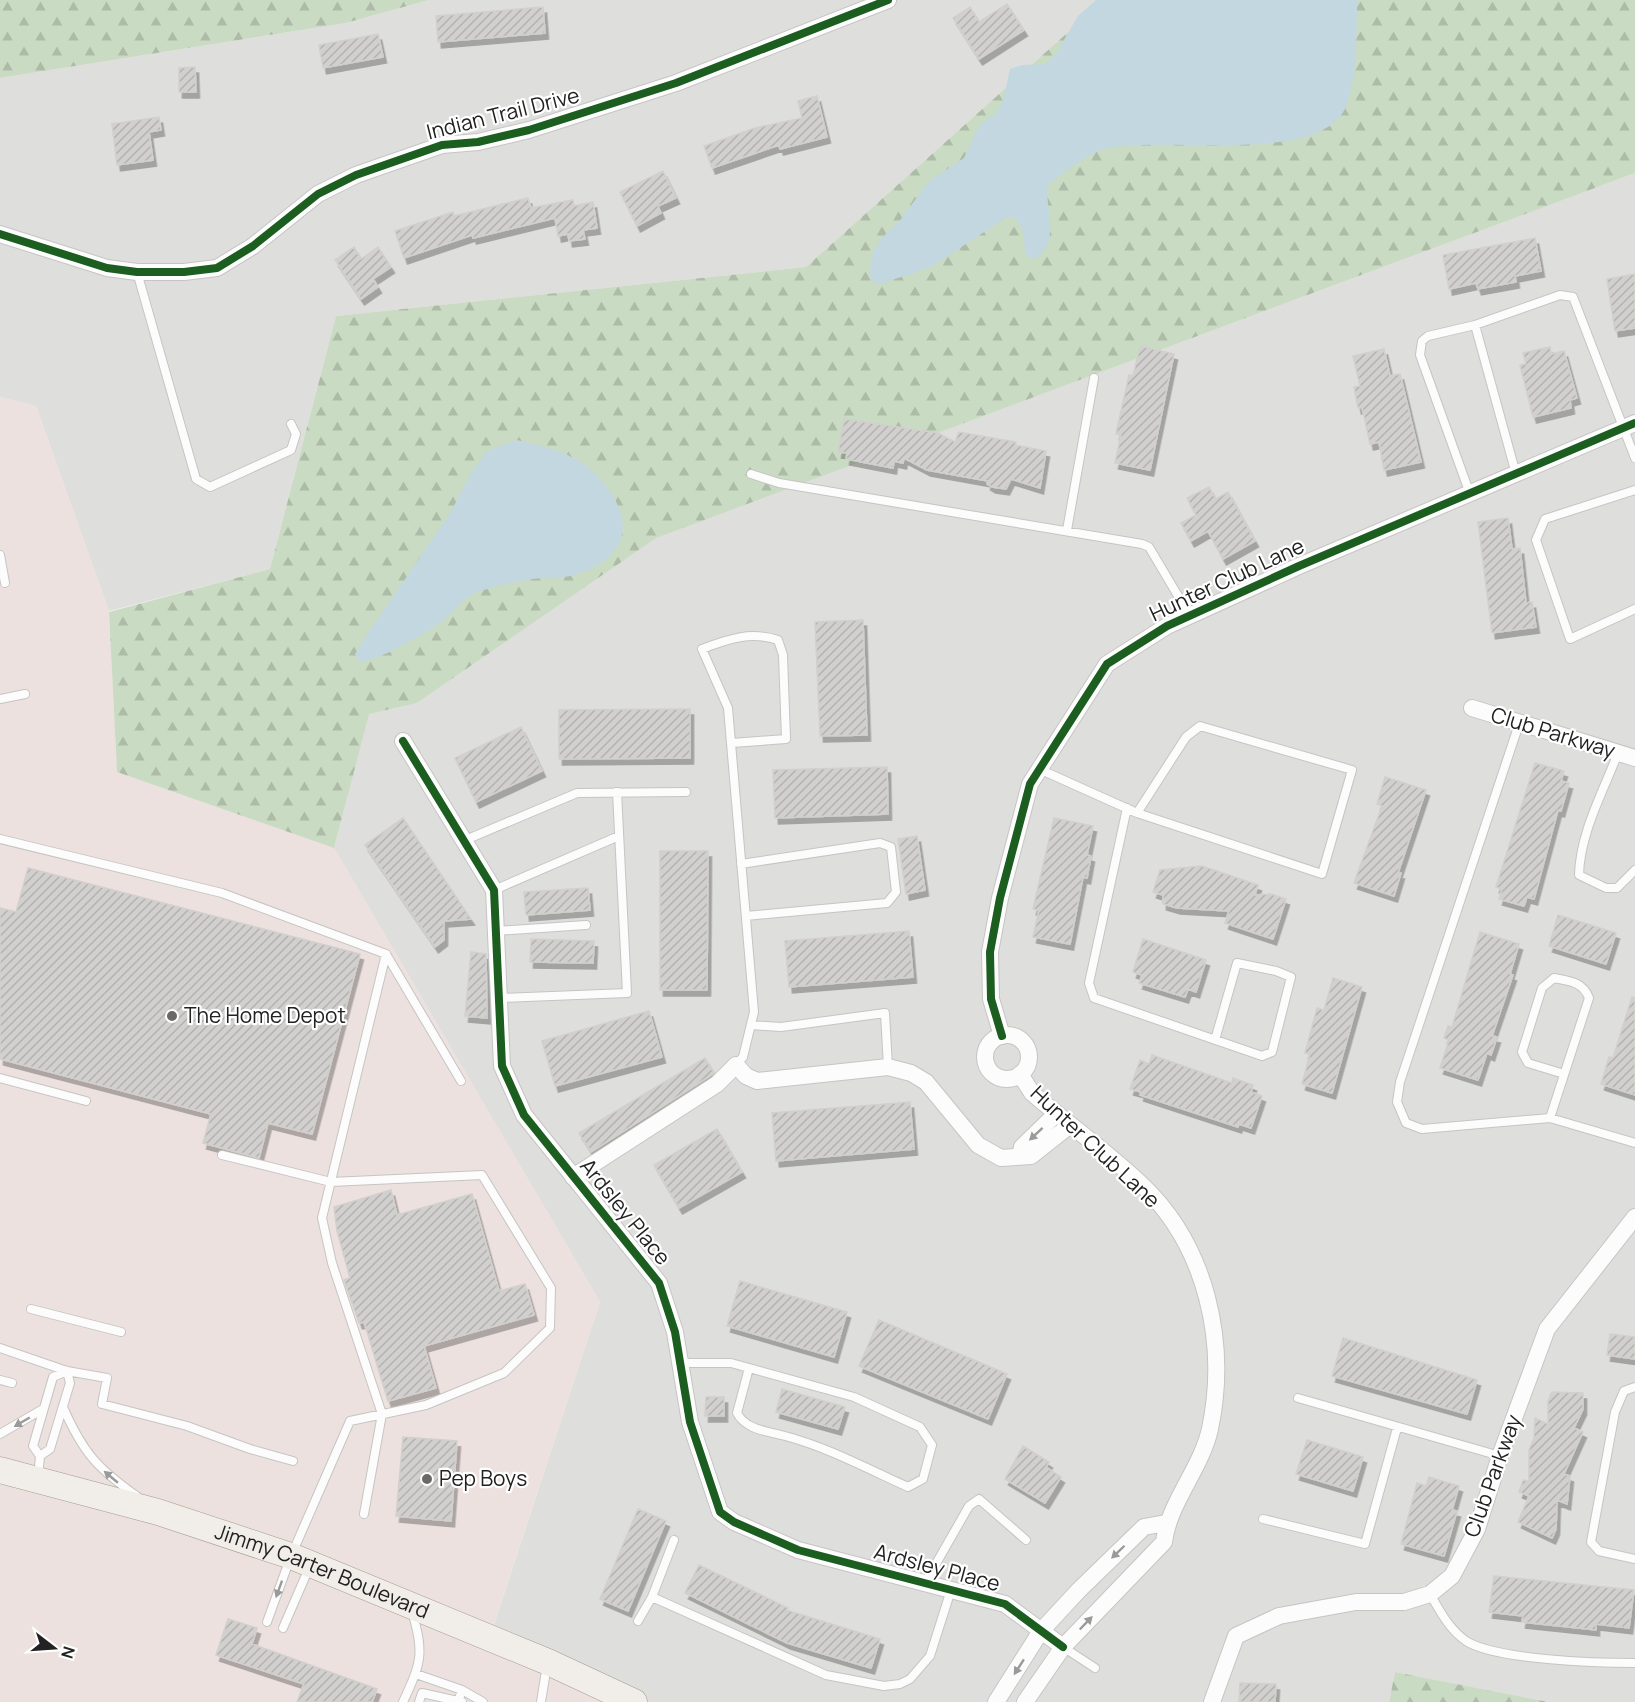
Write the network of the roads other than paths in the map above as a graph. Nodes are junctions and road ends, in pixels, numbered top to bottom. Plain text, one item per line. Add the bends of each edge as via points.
1 (888, 0) edge
2 (0, 234) edge
3 (137, 272) junction
4 (1475, 325) junction
5 (1094, 378) dead end
6 (291, 424) dead end
7 (1630, 425) edge
8 (1635, 459) edge
9 (751, 474) dead end
10 (1516, 474) junction
11 (1635, 490) edge
12 (1470, 494) junction
13 (1067, 530) junction
14 (0, 555) edge
15 (5, 583) dead end
16 (1635, 609) edge
17 (1190, 616) junction
18 (25, 694) dead end
19 (0, 699) edge
20 (1472, 708) dead end
21 (1519, 724) junction
22 (403, 741) dead end
23 (732, 742) junction
24 (1618, 753) junction
25 (1635, 758) edge
26 (1039, 769) junction
27 (617, 792) junction
28 (686, 792) dead end
29 (1127, 808) junction
30 (1137, 813) junction
31 (619, 836) junction
32 (0, 839) edge
33 (463, 841) junction
34 (741, 864) junction
35 (1635, 870) edge
36 (494, 890) junction
37 (746, 915) junction
38 (586, 925) dead end
39 (495, 931) junction
40 (386, 954) junction
41 (500, 998) junction
42 (751, 1025) junction
43 (1002, 1036) junction
44 (1215, 1040) junction
45 (736, 1065) junction
46 (888, 1067) junction
47 (1020, 1074) junction
48 (1564, 1074) junction
49 (0, 1078) edge
50 (461, 1081) dead end
51 (86, 1101) dead end
52 (1550, 1118) junction
53 (1063, 1120) junction
54 (1635, 1143) edge
55 (222, 1155) dead end
56 (573, 1177) junction
57 (331, 1182) junction
58 (1635, 1216) edge
59 (31, 1309) dead end
60 (121, 1332) dead end
61 (0, 1348) edge
62 (679, 1363) junction
63 (749, 1368) junction
64 (67, 1371) junction
65 (0, 1380) edge
66 (12, 1383) dead end
67 (1635, 1387) edge
68 (1298, 1398) dead end
69 (63, 1407) junction
70 (44, 1409) junction
71 (382, 1414) junction
72 (1397, 1428) junction
73 (0, 1434) edge
74 (1500, 1456) junction
75 (293, 1461) dead end
76 (39, 1468) junction
77 (0, 1470) edge
78 (158, 1512) junction
79 (364, 1514) dead end
80 (1263, 1519) dead end
81 (1166, 1523) junction
82 (674, 1540) dead end
83 (1026, 1540) dead end
84 (1635, 1559) edge
85 (301, 1560) junction
86 (925, 1584) junction
87 (951, 1590) junction
88 (1430, 1594) junction
89 (652, 1597) junction
90 (410, 1604) junction
91 (638, 1621) dead end
92 (267, 1622) dead end
93 (283, 1628) dead end
94 (1041, 1631) junction
95 (1063, 1647) junction
96 (548, 1662) junction
97 (1635, 1663) edge
98 (1095, 1668) dead end
99 (416, 1674) junction
100 (436, 1699) dead end
101 (460, 1699) edge
102 (403, 1702) edge
103 (419, 1702) edge
104 (483, 1702) edge
105 (541, 1702) edge
106 (634, 1702) edge
107 (996, 1702) edge
108 (1025, 1702) edge
109 (1212, 1702) edge

1 - 3 street, Indian Trail Drive via 676,83 529,130 478,142 442,145 356,175 318,194 254,246 217,268
2 - 3 street, Indian Trail Drive via 107,268
3 - 6 lane via 196,479 210,487 291,450 296,434
4 - 7 lane via 1560,294 1573,297
4 - 10 lane
4 - 12 lane via 1428,336 1422,341 1420,356
5 - 13 lane
7 - 8 lane
7 - 10 street, Hunter Club Lane
9 - 13 lane via 779,483
10 - 12 street, Hunter Club Lane
11 - 16 lane via 1545,519 1536,540 1570,639
12 - 17 street, Hunter Club Lane
13 - 17 lane via 1149,547
14 - 15 lane
17 - 26 street, Hunter Club Lane via 1150,635 1107,664
18 - 19 lane
20 - 21 street, Club Parkway
21 - 24 street, Club Parkway
21 - 52 lane via 1400,1082 1397,1102 1406,1123 1422,1129
22 - 33 street
23 - 23 lane via 728,708 702,649 728,639 761,635 778,640 783,655 786,740
23 - 34 lane
24 - 25 street, Club Parkway
24 - 35 lane via 1579,857 1579,875 1606,888 1617,888
26 - 29 lane
26 - 43 street, Hunter Club Lane via 1027,795 990,952 992,999
27 - 28 lane
27 - 31 lane
27 - 33 lane via 577,793
29 - 30 lane
29 - 44 lane via 1089,983 1094,998
30 - 30 lane via 1322,874 1352,770 1200,726 1186,736
31 - 36 lane
31 - 41 lane via 627,993
32 - 40 lane via 222,893
33 - 36 street
34 - 37 lane
34 - 37 lane via 880,843 891,847 896,892 887,903
36 - 39 street, Ardsley Place
37 - 42 lane via 754,1012
38 - 39 lane
39 - 41 street, Ardsley Place
40 - 50 lane
40 - 57 lane
41 - 56 street, Ardsley Place via 502,1066 524,1115
42 - 45 lane via 743,1057
42 - 46 lane via 781,1027 885,1013
43 - 47 street via 1015,1036 1028,1048 1029,1066
43 - 47 street via 985,1049 986,1067 999,1079 1016,1079
44 - 44 lane via 1262,1056 1272,1052 1291,977 1237,963
45 - 46 street via 757,1081
45 - 56 street via 717,1084
46 - 53 street via 926,1082 978,1145 1001,1158 1031,1156 1043,1149
47 - 53 street, Hunter Club Lane via 1032,1093
48 - 48 lane via 1589,998 1585,988 1573,981 1554,978 1542,988 1522,1052 1528,1063
48 - 52 lane
49 - 51 lane
52 - 54 lane
53 - 81 street, Hunter Club Lane via 1142,1185 1171,1219 1193,1259 1208,1302 1216,1337 1217,1370 1209,1432 1194,1471
55 - 57 lane
56 - 62 street, Ardsley Place via 659,1283 670,1311
57 - 71 lane via 322,1218 332,1263
57 - 71 lane via 482,1176 551,1288 550,1328 504,1372 426,1405
58 - 74 street, Club Parkway via 1546,1329
59 - 60 lane
61 - 64 lane
62 - 63 lane via 731,1363
62 - 86 street, Ardsley Place via 690,1422 720,1512 798,1550
63 - 63 lane via 854,1397 920,1428 932,1445 923,1479 908,1487 804,1441 741,1421 737,1413
64 - 69 lane via 70,1383
64 - 70 lane via 52,1377
64 - 75 lane via 107,1378 102,1404 187,1426
65 - 66 lane
67 - 84 lane via 1624,1391 1615,1412 1591,1542 1599,1551
68 - 72 lane
69 - 76 lane via 50,1449
78 -> 69 lane via 110,1477 88,1455
70 -> 73 lane
70 - 76 lane via 33,1446
71 - 79 lane
71 - 85 lane via 350,1421
72 - 74 lane
72 - 80 lane via 1365,1544
74 - 88 street, Club Parkway via 1477,1529 1452,1575
76 - 77 main road, Jimmy Carter Boulevard
76 - 78 main road, Jimmy Carter Boulevard
78 - 85 main road, Jimmy Carter Boulevard
81 -> 94 street via 1144,1527
95 -> 81 street, Hunter Club Lane via 1164,1542
82 - 89 lane
83 - 86 lane via 979,1499 969,1506
85 - 90 main road, Jimmy Carter Boulevard
85 -> 92 lane
85 - 93 lane
86 - 87 street, Ardsley Place
87 - 89 lane via 930,1656 910,1679 884,1686 826,1675
87 - 94 street, Ardsley Place via 1005,1604
88 - 97 lane via 1458,1635 1481,1649 1589,1663
88 - 109 street, Club Parkway via 1404,1602 1356,1602 1279,1616 1236,1636
89 - 91 lane
90 - 96 main road, Jimmy Carter Boulevard
90 - 99 lane via 421,1648
94 - 95 street, Ardsley Place
94 -> 107 street
95 - 98 lane
95 - 108 street, Hunter Club Lane
96 - 105 lane
96 - 106 main road, Jimmy Carter Boulevard
99 - 101 lane
99 - 102 lane
100 - 101 lane
101 - 103 lane via 422,1693
101 - 104 lane

